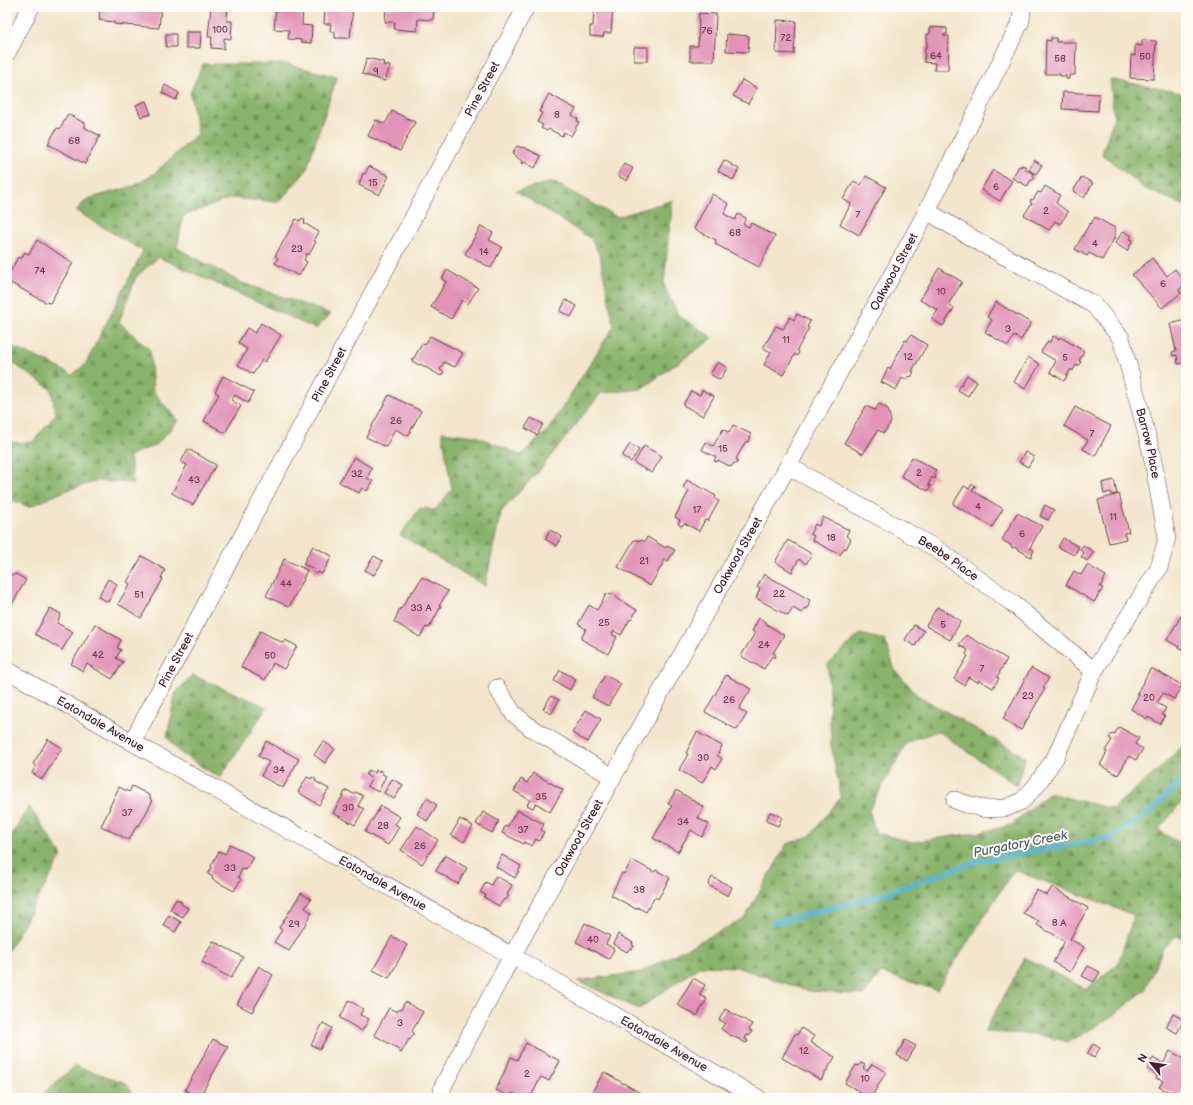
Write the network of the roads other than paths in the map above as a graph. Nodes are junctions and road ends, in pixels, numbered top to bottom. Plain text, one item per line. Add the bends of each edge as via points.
1 (31, 7) edge
2 (526, 7) edge
3 (1022, 7) edge
4 (7, 53) edge
5 (927, 211) junction
6 (788, 466) junction
7 (7, 670) edge
8 (1094, 671) junction
9 (496, 688) dead end
10 (132, 742) junction
11 (613, 777) junction
12 (955, 800) dead end
13 (512, 956) junction
14 (441, 1098) edge
15 (758, 1098) edge

1 - 4 street
2 - 10 street, Pine Street
3 - 5 street, Oakwood Street via 1021,21
5 - 6 street, Oakwood Street
5 - 8 street, Barrow Place via 1094,305 1121,338 1151,450 1167,538 1159,568
6 - 8 street, Beebe Place via 936,548 1011,602
6 - 11 street, Oakwood Street
7 - 10 street, Eatondale Avenue
8 - 12 street, Barrow Place via 1055,758 1022,801 1006,808 986,809
9 - 11 street via 512,713 531,728
10 - 13 street, Eatondale Avenue
11 - 13 street, Oakwood Street
13 - 14 street, Oakwood Street via 443,1086
13 - 15 street, Eatondale Avenue

